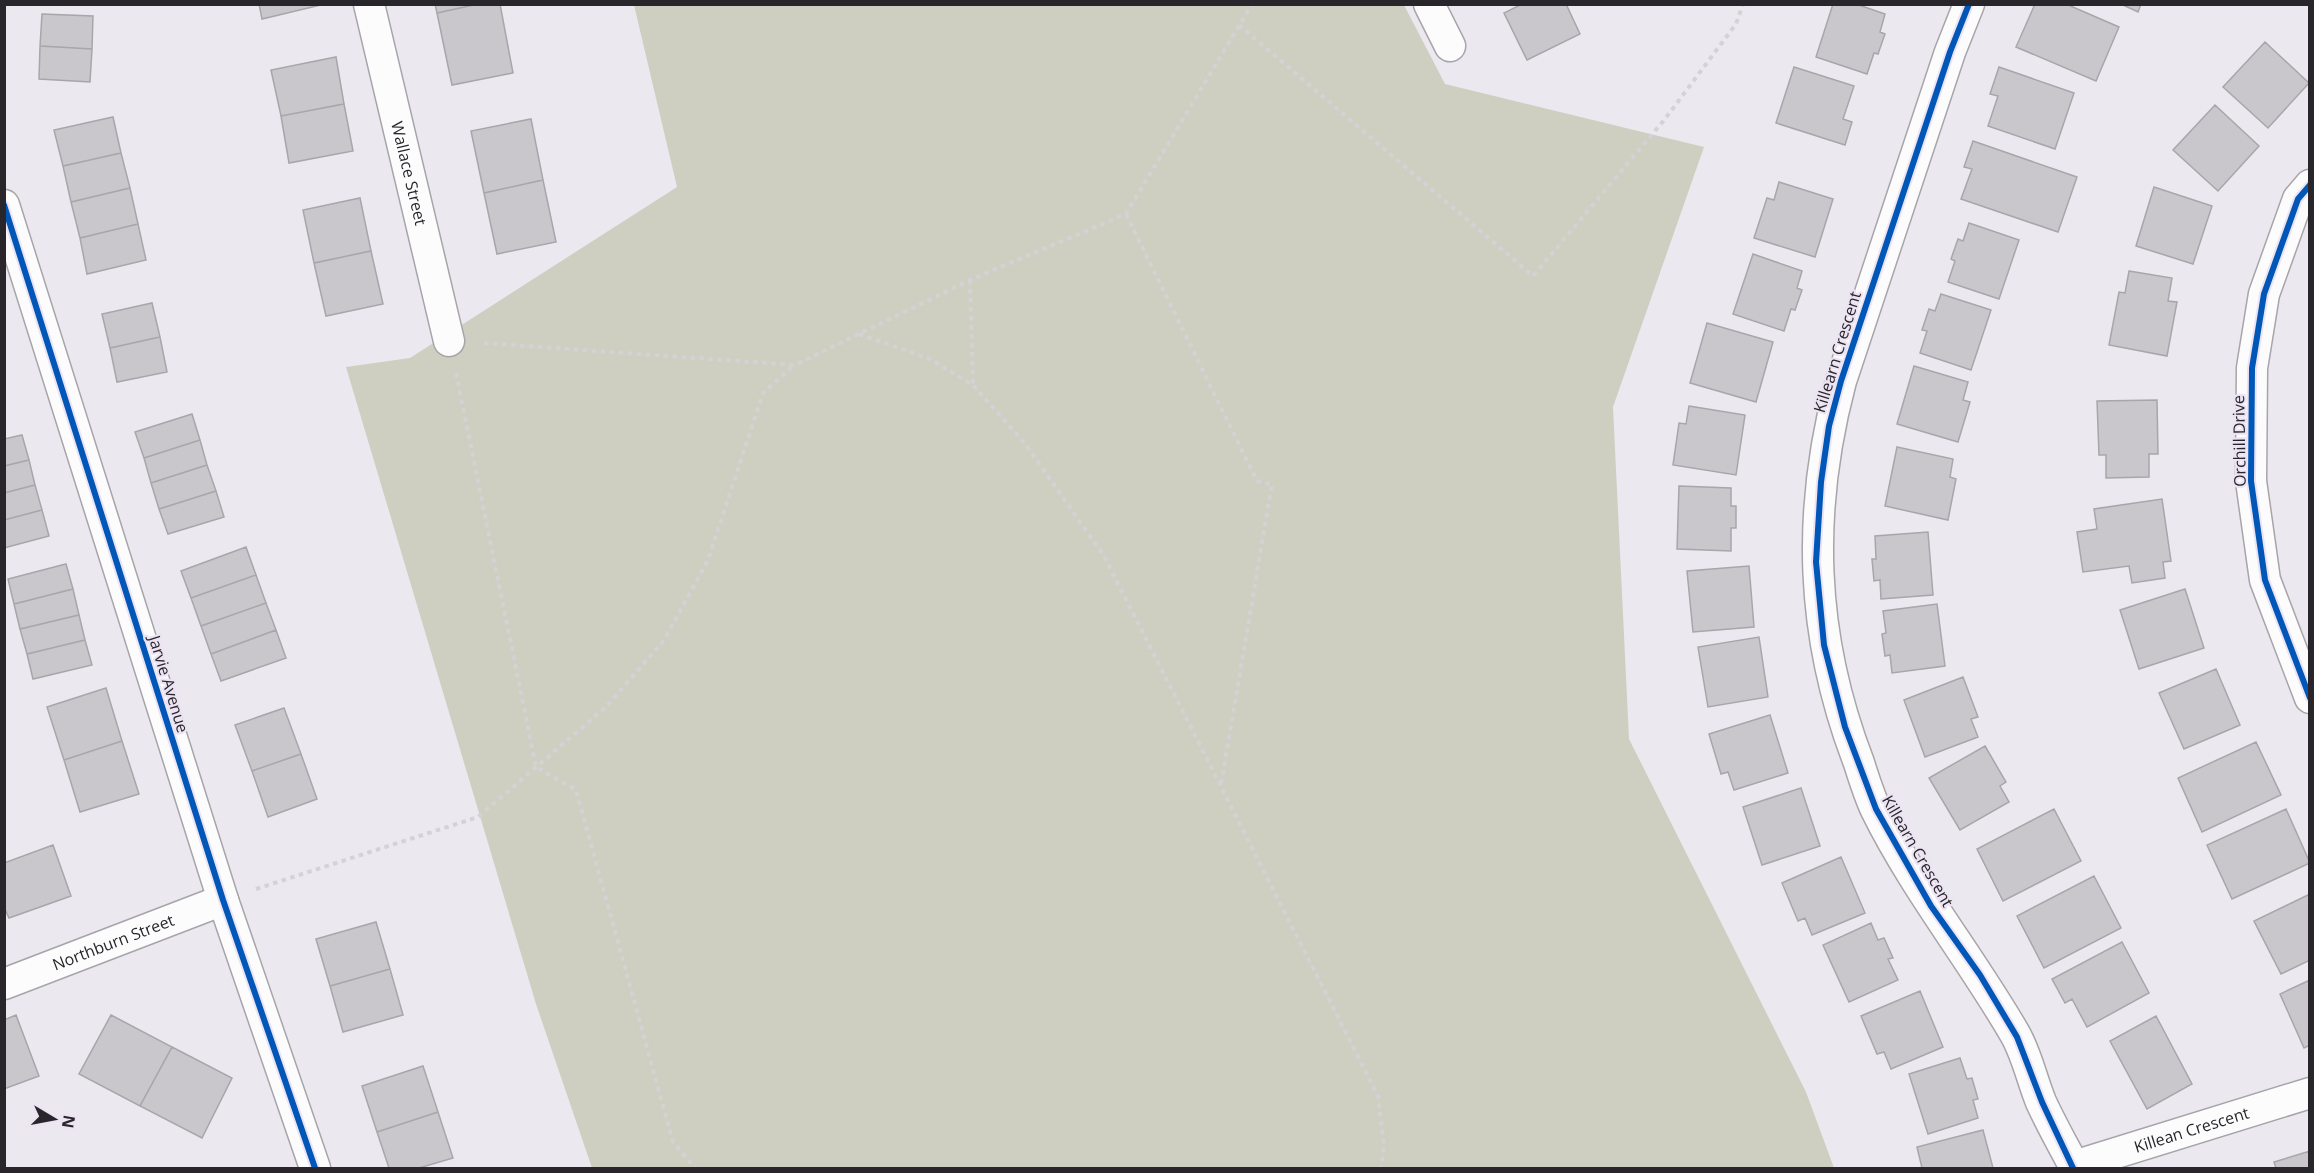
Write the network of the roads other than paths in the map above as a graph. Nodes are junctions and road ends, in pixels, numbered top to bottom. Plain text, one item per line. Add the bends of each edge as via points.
1 (369, 4) edge
2 (1429, 4) edge
3 (1969, 4) edge
4 (1450, 45) dead end
5 (2310, 185) edge
6 (4, 205) edge
7 (449, 341) road end
8 (2310, 698) edge
9 (223, 900) junction
10 (4, 984) edge
11 (2310, 1093) edge
12 (2074, 1167) edge
13 (315, 1168) edge

1 - 7 street, Wallace Street
2 - 4 street
3 - 12 street, Killearn Crescent via 1841,381 1827,437 1816,562 1824,645 1845,727 1876,809 1932,906 2017,1037 2042,1102
5 - 8 street, Orchill Drive via 2298,199 2264,294 2252,368 2251,481 2265,579
6 - 9 street, Jarvie Avenue
9 - 10 street, Northburn Street
9 - 13 street, Jarvie Avenue
11 - 12 street, Killean Crescent

